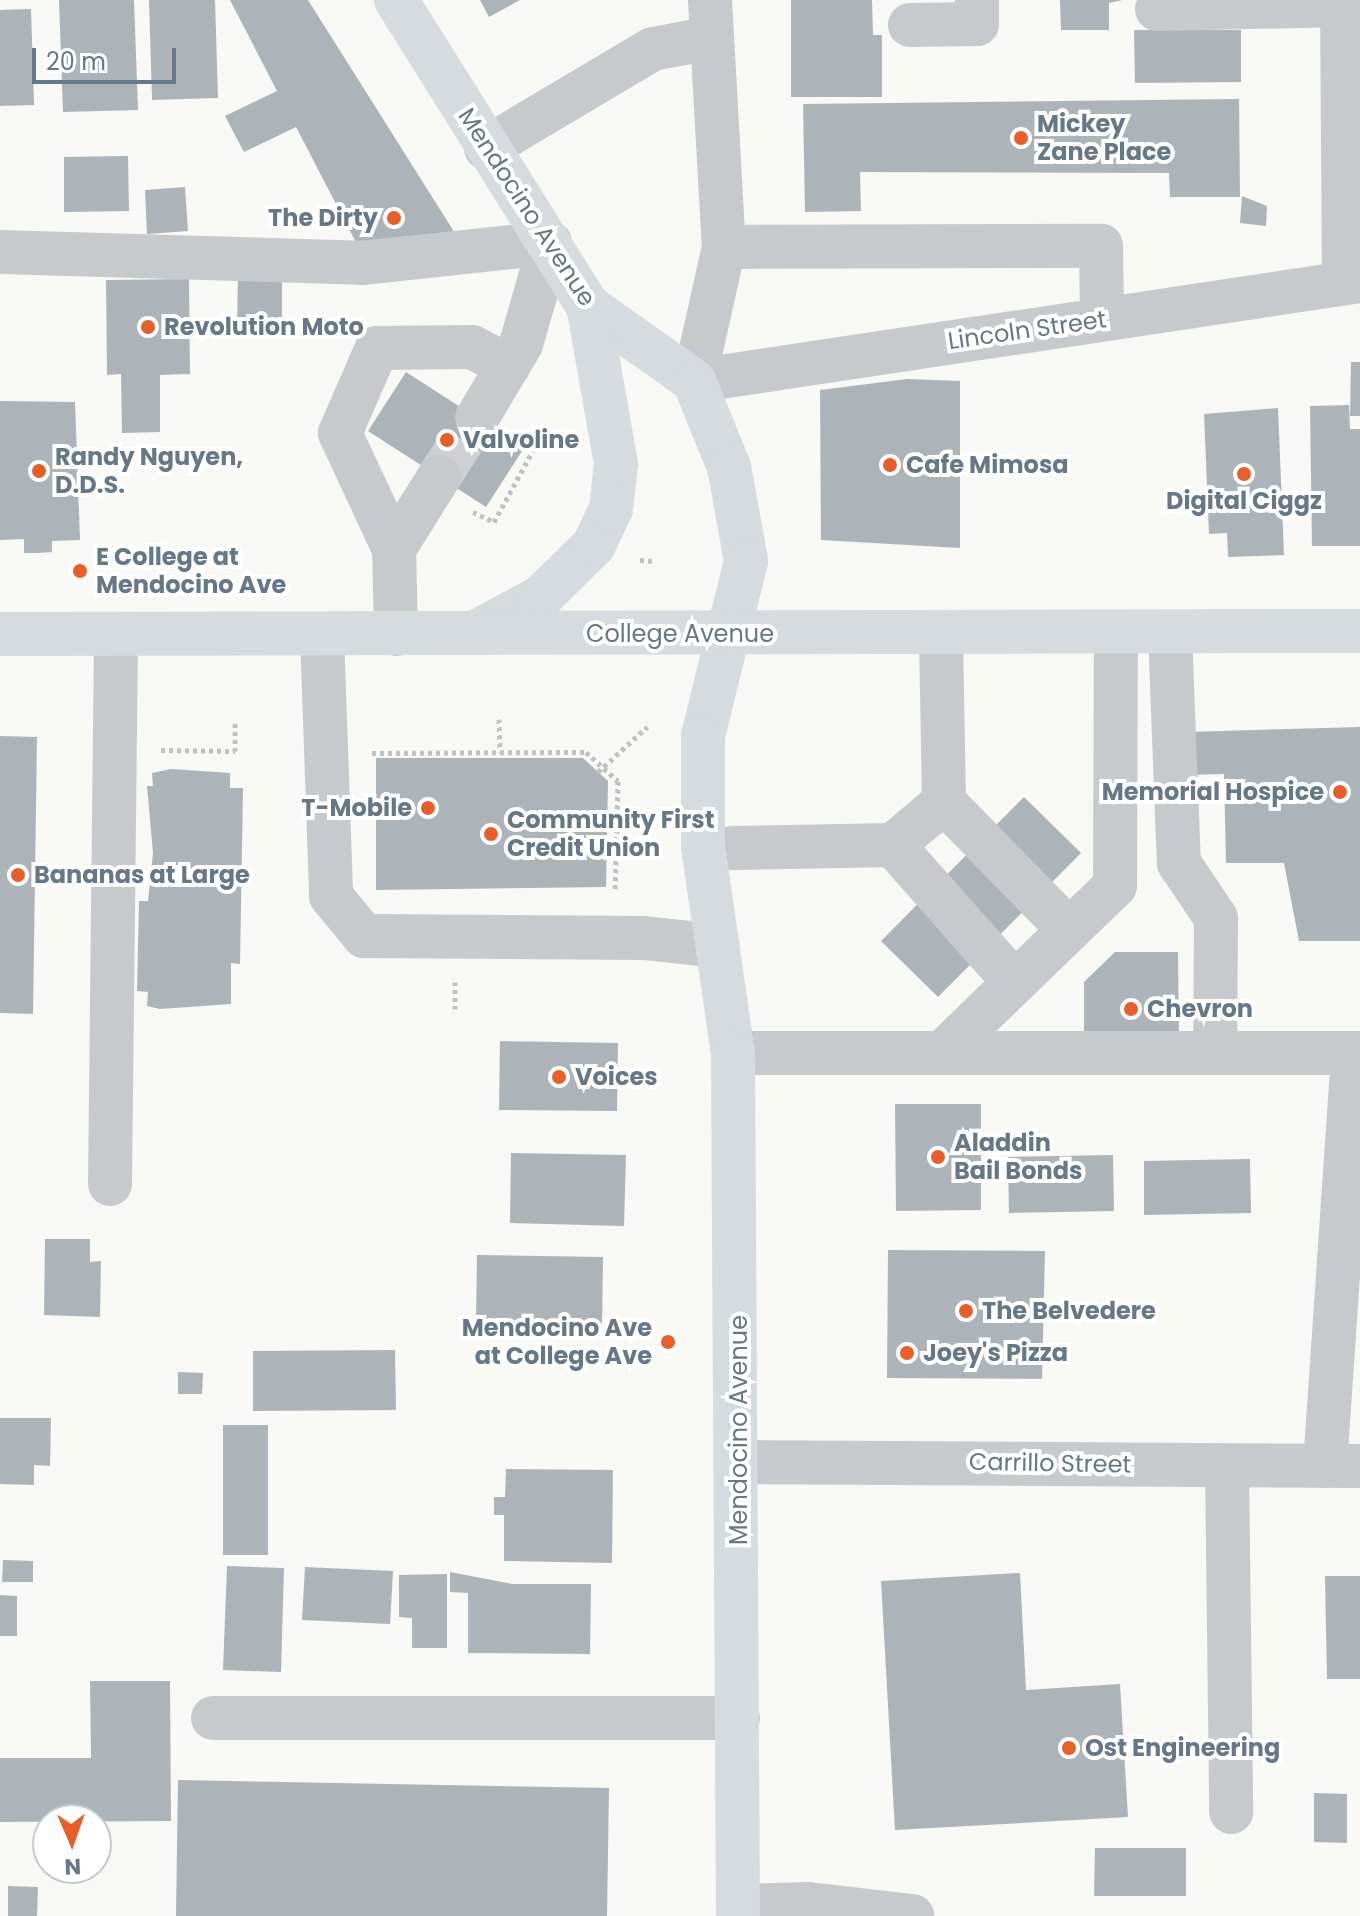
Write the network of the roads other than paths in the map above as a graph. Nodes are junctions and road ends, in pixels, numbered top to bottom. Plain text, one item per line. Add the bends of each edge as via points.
1 (396, 0) edge
2 (977, 0) edge
3 (1342, 3) edge
4 (1157, 9) dead end
5 (710, 19) edge
6 (910, 25) dead end
7 (486, 148) junction
8 (550, 243) junction
9 (724, 247) junction
10 (0, 252) edge
11 (1352, 282) edge
12 (588, 306) junction
13 (1102, 319) junction
14 (508, 366) junction
15 (694, 381) junction
16 (494, 423) tunnel mouth
17 (439, 477) tunnel mouth
18 (394, 549) junction
19 (1360, 631) edge
20 (1116, 632) junction
21 (941, 633) junction
22 (1170, 633) junction
23 (0, 634) edge
24 (116, 634) junction
25 (322, 634) junction
26 (396, 634) junction
27 (472, 634) junction
28 (728, 635) junction
29 (944, 802) junction
30 (893, 845) junction
31 (732, 848) junction
32 (1068, 929) junction
33 (718, 946) junction
34 (1014, 982) junction
35 (733, 1053) junction
36 (942, 1053) junction
37 (1215, 1053) junction
38 (1357, 1053) edge
39 (110, 1184) dead end
40 (741, 1462) junction
41 (1227, 1466) junction
42 (1342, 1466) edge
43 (213, 1718) dead end
44 (738, 1718) junction
45 (1231, 1812) dead end
46 (738, 1911) edge
47 (912, 1916) edge

1 - 7 main road, Mendocino Avenue
2 - 6 street via 977,24
3 - 4 street
3 - 11 street
5 - 7 street
5 - 9 street
7 - 8 main road, Mendocino Avenue
8 - 10 street via 362,263
8 - 12 main road, Mendocino Avenue
8 - 14 street
9 - 13 street via 1101,246
9 - 15 street
11 - 13 street, Lincoln Street
12 - 15 main road, Mendocino Avenue
12 - 27 main road via 616,464 611,509 594,545 541,597
13 - 15 street, Lincoln Street
14 - 16 street
14 - 18 street via 472,347 377,348 340,433
15 - 28 main road, Mendocino Avenue via 729,467 746,561
17 - 18 street
18 - 26 street
19 - 22 main road, College Avenue
20 - 21 main road, College Avenue
20 - 22 main road, College Avenue
20 - 32 street via 1115,886
21 - 28 main road, College Avenue
21 - 29 street
22 - 37 street via 1179,863 1216,918
23 - 24 main road, College Avenue
24 - 25 main road, College Avenue
24 - 39 street
25 - 26 main road, College Avenue
25 - 33 street via 331,896 364,936 644,938
26 - 27 main road, College Avenue
27 - 28 main road, College Avenue
28 - 31 main road, Mendocino Avenue
28 - 33 main road, Mendocino Avenue via 703,736 703,846
29 - 30 street
29 - 32 street
30 - 31 street
30 - 34 street
31 - 33 main road, Mendocino Avenue
32 - 34 street
33 - 35 main road, Mendocino Avenue
34 - 36 street
35 - 36 street
35 - 40 main road, Mendocino Avenue
36 - 37 street
37 - 38 street
38 - 42 street
40 - 41 street, Carrillo Street
40 - 44 main road, Mendocino Avenue
41 - 42 street, Carrillo Street
41 - 45 street
43 - 44 street
44 - 46 main road, Mendocino Avenue
46 - 47 street via 808,1904

